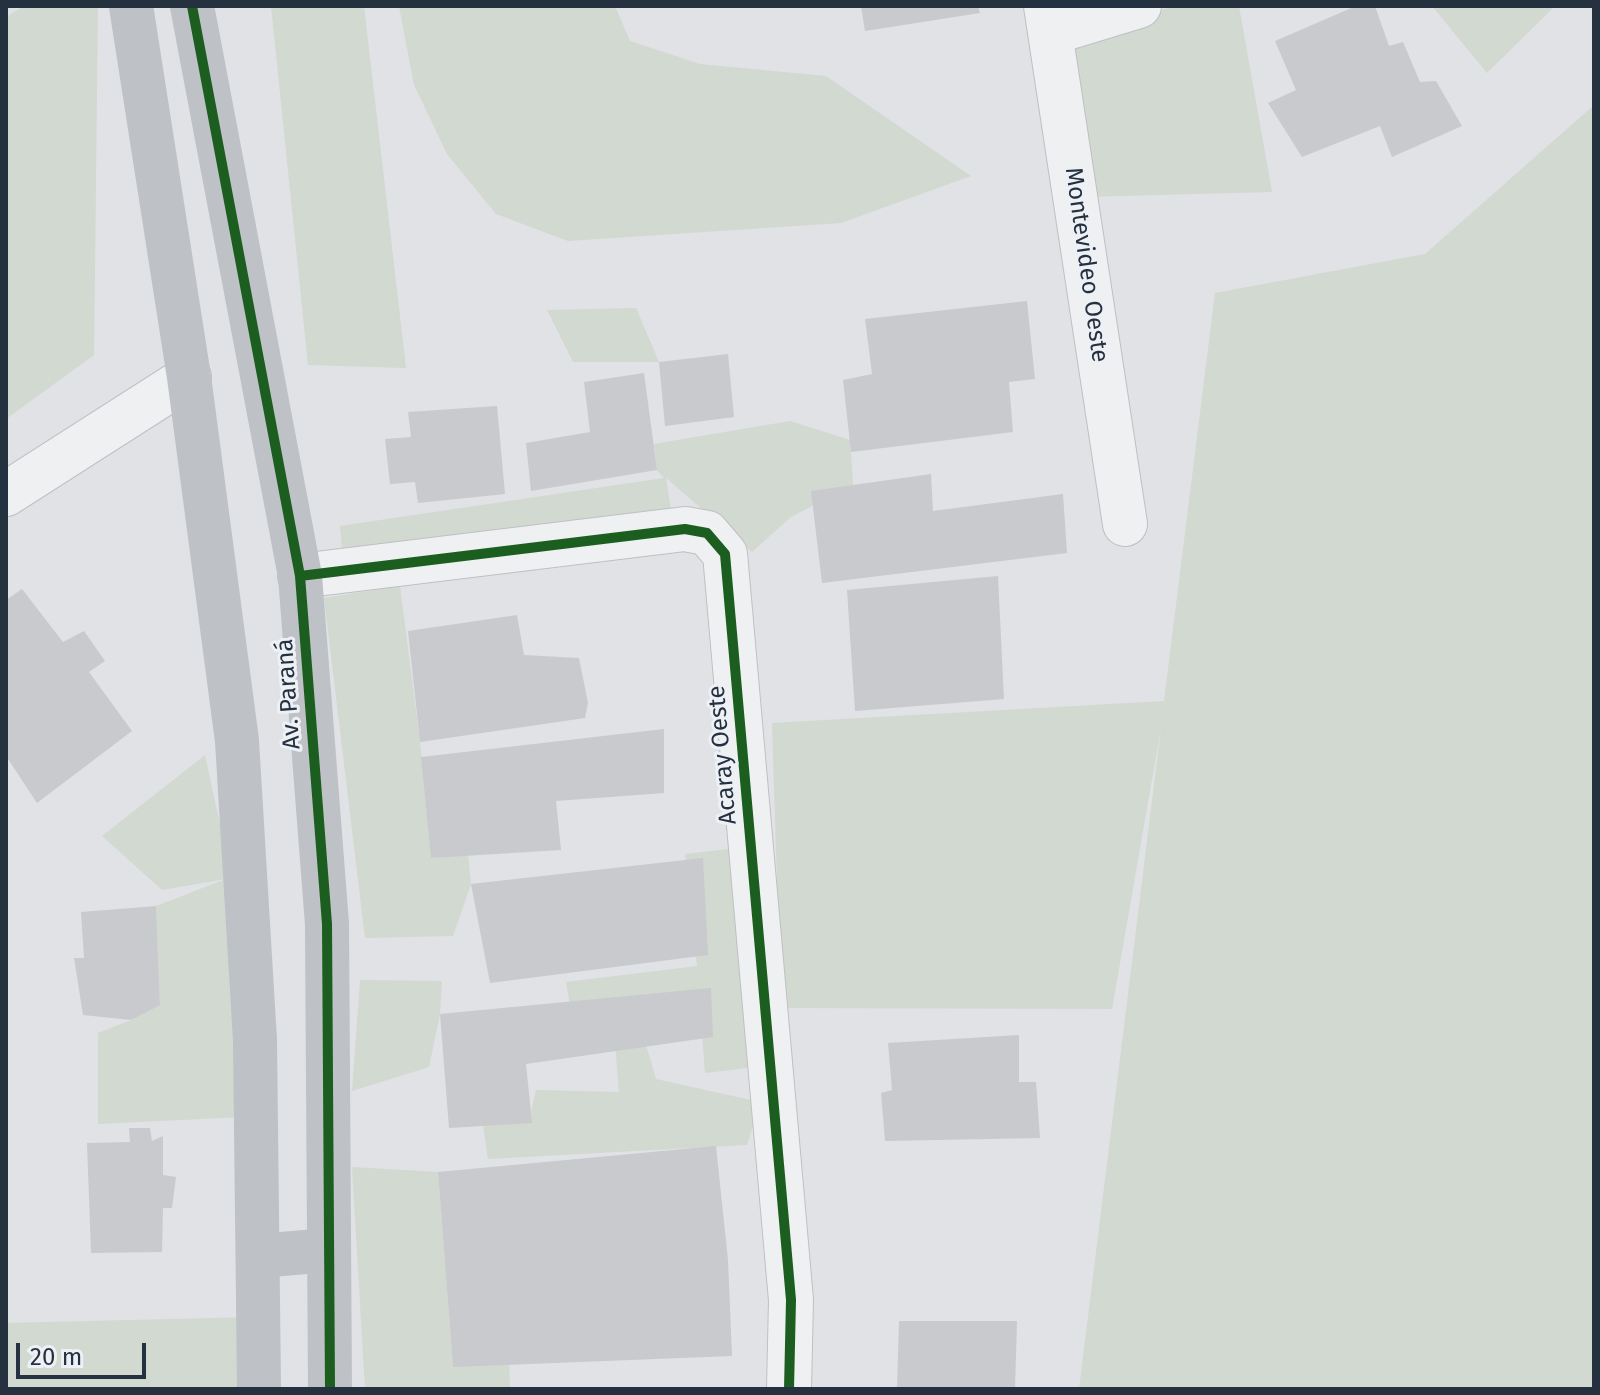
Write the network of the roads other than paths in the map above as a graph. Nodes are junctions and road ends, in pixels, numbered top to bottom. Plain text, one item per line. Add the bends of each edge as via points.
1 (131, 6) edge
2 (192, 6) edge
3 (1139, 6) edge
4 (1048, 19) edge
5 (189, 377) junction
6 (6, 494) edge
7 (1125, 524) dead end
8 (300, 576) junction
9 (329, 1250) junction
10 (258, 1256) junction
11 (259, 1389) edge
12 (330, 1389) edge
13 (789, 1389) edge

1 - 5 street
2 - 8 street, Av. Paraná
3 - 4 street
4 - 7 street, Montevideo Oeste
5 - 6 street
5 - 10 street via 237,741 255,1040
8 - 9 street, Av. Paraná via 327,924
8 - 13 street, Acaray Oeste via 685,529 707,533 725,554 789,1284
9 - 10 street
9 - 12 street, Av. Paraná
10 - 11 street

